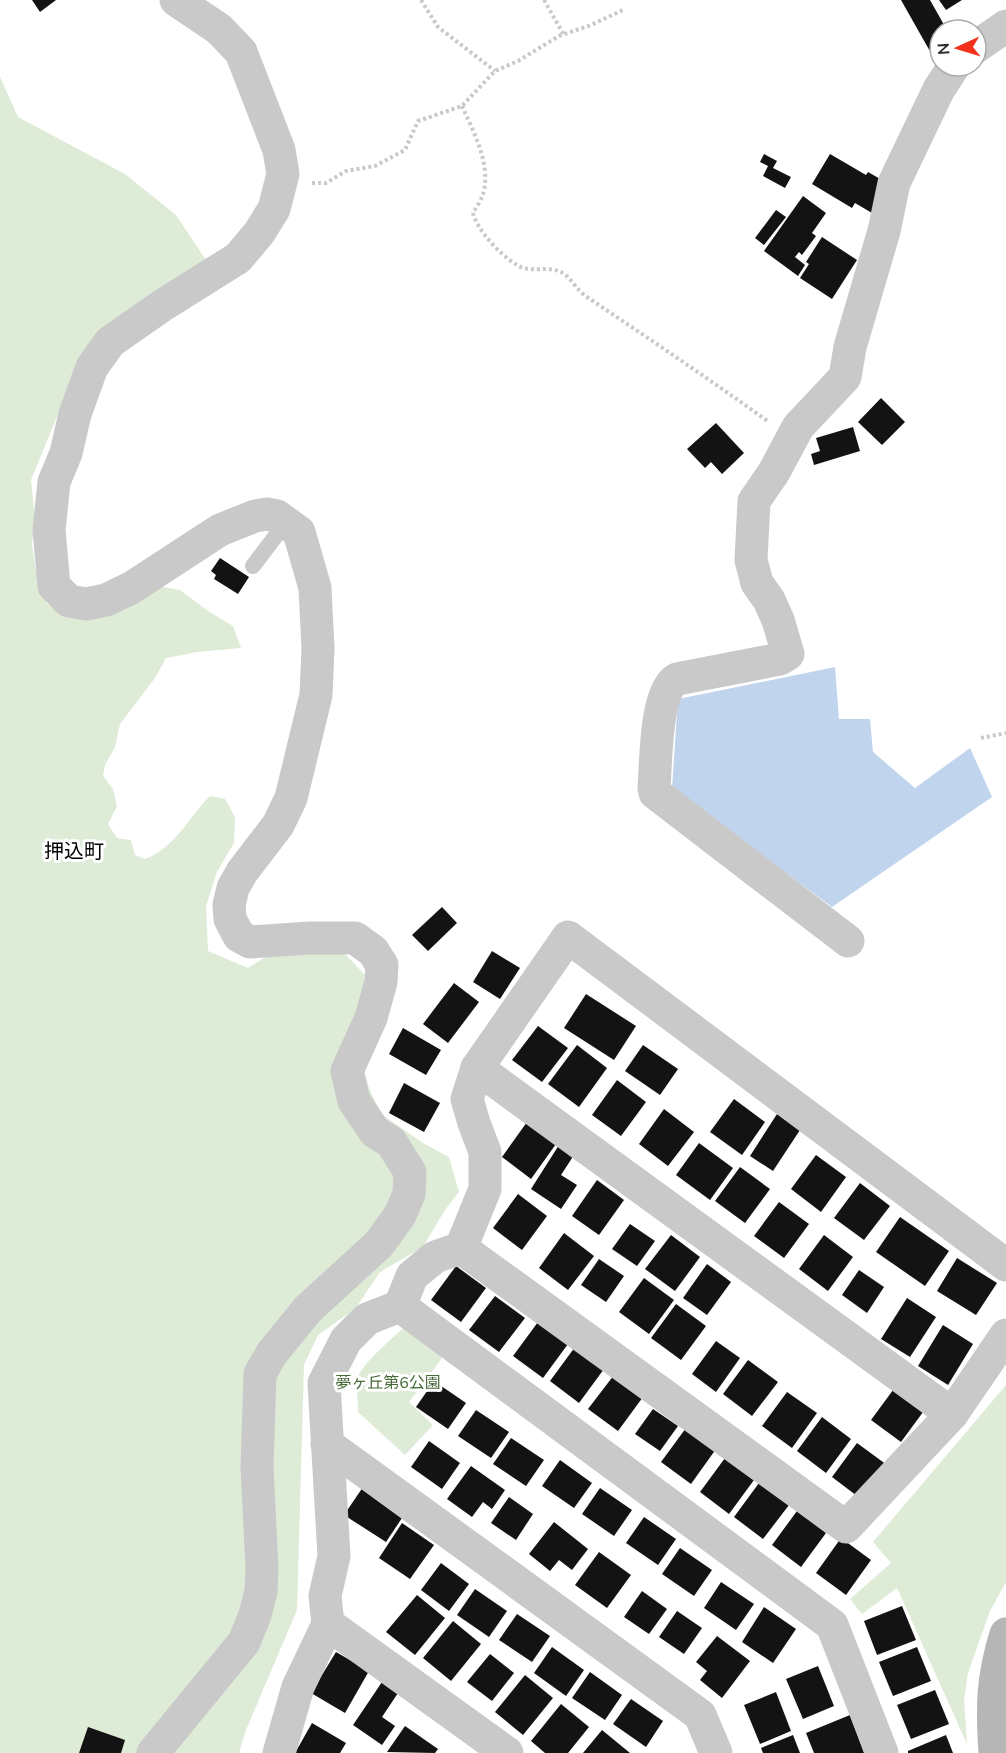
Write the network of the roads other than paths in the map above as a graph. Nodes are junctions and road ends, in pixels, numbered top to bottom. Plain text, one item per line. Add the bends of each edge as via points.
1 (176, 0) edge
2 (1006, 26) edge
3 (988, 39) edge
4 (946, 78) edge
5 (287, 521) junction
6 (253, 566) dead end
7 (848, 941) dead end
8 (477, 1068) junction
9 (461, 1248) junction
10 (1006, 1265) edge
11 (400, 1306) junction
12 (1006, 1335) edge
13 (952, 1414) junction
14 (327, 1444) junction
15 (328, 1624) junction
16 (1006, 1635) edge
17 (153, 1753) edge
18 (279, 1753) edge
19 (507, 1753) edge
20 (716, 1753) edge
21 (882, 1753) edge
22 (995, 1753) edge

1 - 5 street via 219,29 241,52 279,150 283,174 274,208 238,258 110,342 93,367 54,482 49,530 54,586 69,601 86,604 106,600 236,522 267,514
2 - 3 street
4 - 7 street via 894,183 845,377 798,427 754,501 751,560 757,584 778,620 788,654 780,659 677,679 665,693 660,713 654,788 659,797
5 - 6 lane
5 - 17 street via 299,532 315,588 316,695 291,798 278,825 233,888 230,919 239,936 250,942 355,938 373,951 382,965 381,982 371,1018 347,1071 354,1101 375,1132 391,1142 410,1172 410,1194 379,1244 308,1309 260,1374 256,1467 262,1568 255,1615 244,1642
8 - 9 street via 468,1099 485,1152 485,1189
8 - 10 street via 568,937
8 - 13 street
9 - 11 street via 435,1257 412,1276
9 - 13 street via 846,1527
11 - 14 street via 367,1319 346,1340 324,1383
11 - 21 street via 832,1625
12 - 13 street
14 - 15 street via 334,1556 325,1596
14 - 20 street via 700,1715
15 - 18 street via 298,1686
15 - 19 street
16 - 22 street via 996,1665 992,1708

